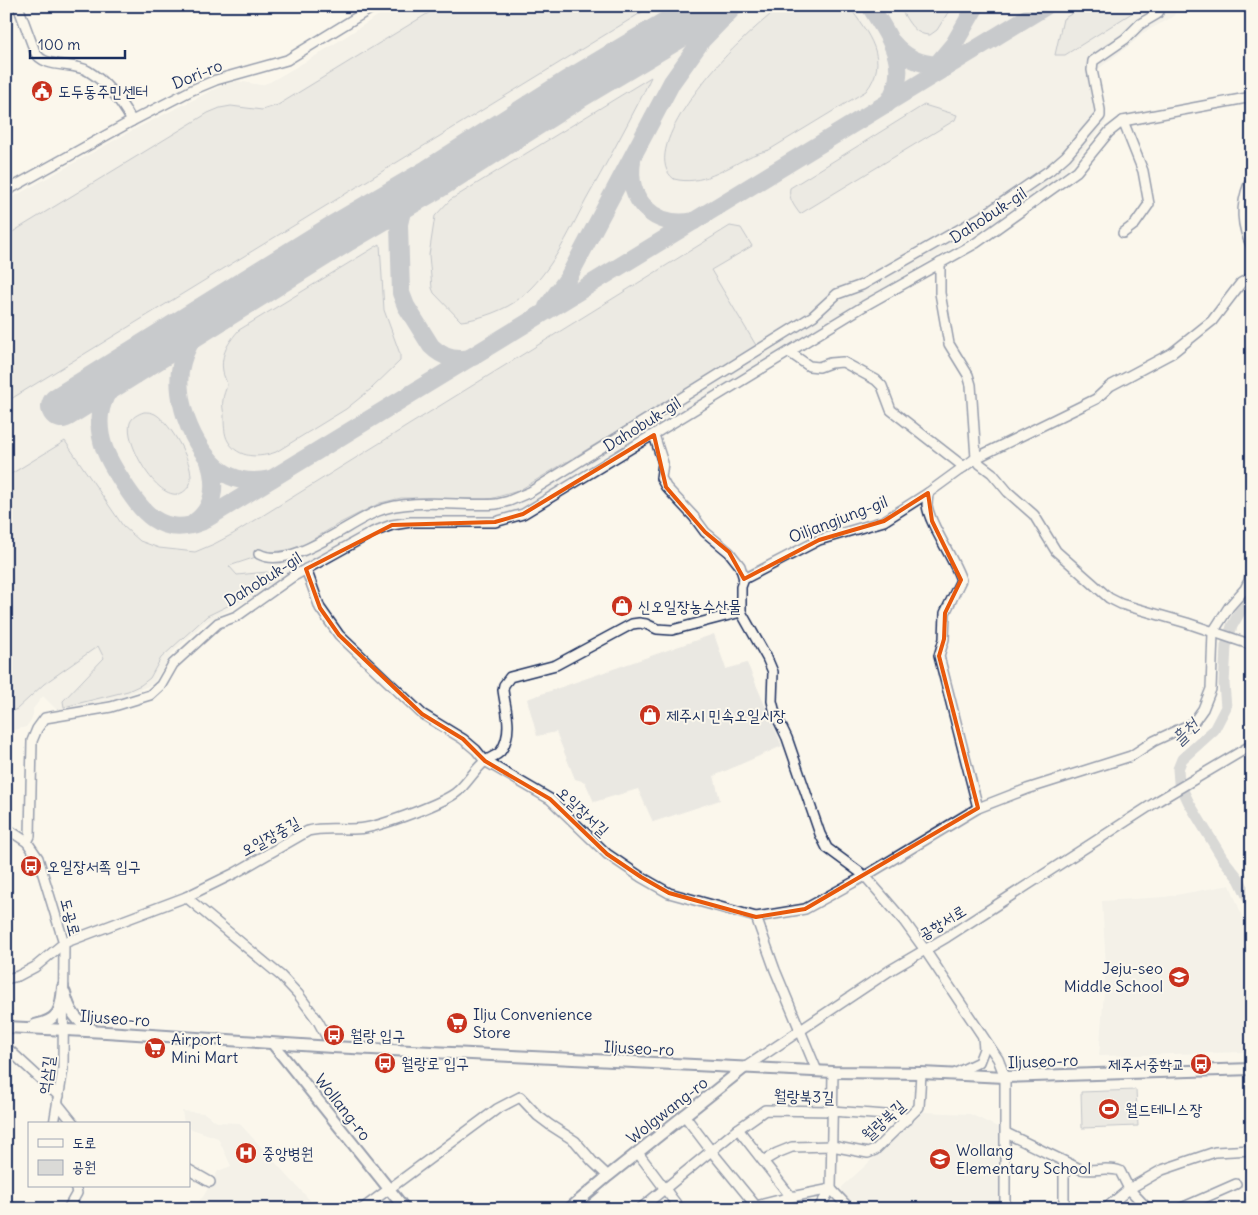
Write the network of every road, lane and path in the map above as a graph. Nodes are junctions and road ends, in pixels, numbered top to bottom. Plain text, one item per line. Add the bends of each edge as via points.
1 (18, 6) edge
2 (375, 6) edge
3 (1162, 6) edge
4 (1252, 97) edge
5 (132, 121) junction
6 (1123, 121) junction
7 (1249, 184) dead end
8 (6, 192) edge
9 (1123, 234) dead end
10 (1252, 247) edge
11 (940, 263) junction
12 (1252, 277) edge
13 (788, 352) junction
14 (654, 435) junction
15 (976, 458) junction
16 (964, 467) junction
17 (928, 493) junction
18 (259, 554) dead end
19 (1252, 566) edge
20 (306, 569) junction
21 (744, 578) junction
22 (741, 612) junction
23 (1213, 632) junction
24 (1252, 645) edge
25 (1252, 745) edge
26 (485, 761) junction
27 (978, 808) junction
28 (6, 828) edge
29 (28, 839) junction
30 (865, 876) junction
31 (186, 897) junction
32 (756, 917) junction
33 (64, 943) junction
34 (925, 950) junction
35 (6, 979) edge
36 (63, 988) junction
37 (6, 1027) edge
38 (19, 1028) junction
39 (63, 1030) junction
40 (800, 1030) junction
41 (106, 1032) junction
42 (983, 1038) junction
43 (273, 1044) junction
44 (6, 1047) edge
45 (332, 1047) junction
46 (744, 1068) junction
47 (1247, 1070) edge
48 (817, 1071) junction
49 (833, 1072) junction
50 (921, 1073) junction
51 (952, 1075) junction
52 (1005, 1077) junction
53 (58, 1100) junction
54 (832, 1111) junction
55 (684, 1115) junction
56 (908, 1119) junction
57 (54, 1122) edge
58 (73, 1122) edge
59 (738, 1130) junction
60 (1006, 1133) junction
61 (832, 1146) junction
62 (1252, 1150) edge
63 (712, 1152) junction
64 (638, 1153) junction
65 (763, 1162) junction
66 (1064, 1163) junction
67 (190, 1171) edge
68 (608, 1176) junction
69 (210, 1182) dead end
70 (1236, 1184) dead end
71 (76, 1188) edge
72 (388, 1188) junction
73 (831, 1189) junction
74 (1129, 1189) junction
75 (666, 1190) junction
76 (791, 1197) junction
77 (573, 1208) edge
78 (755, 1208) edge
79 (68, 1209) edge
80 (362, 1209) edge
81 (405, 1209) edge
82 (640, 1209) edge
83 (680, 1209) edge
84 (818, 1209) edge
85 (850, 1209) edge
86 (1005, 1209) edge
87 (1066, 1209) edge
88 (1105, 1209) edge
89 (1148, 1209) edge
90 (1179, 1209) edge

1 - 5 street via 38,58 91,73 116,95
2 - 5 street, Dori-ro via 287,60 216,80
3 - 18 street via 1157,14 1093,61 1100,116 1050,170 983,216 862,284 838,294 813,316 530,492 497,504 391,507 302,552 279,557
4 - 6 street
5 - 8 street, Dori-ro
6 - 9 street via 1143,171 1149,204 1135,224
6 - 11 street, Dahobuk-gil via 1109,132 1068,179 976,243
7 - 10 street via 1242,211
11 - 13 street, Dahobuk-gil
11 - 15 street via 940,293 949,344 972,385
12 - 15 street, Oiljangjung-gil via 1241,283 1212,321 1172,353 1110,386 1096,399
13 - 14 street, Dahobuk-gil
13 - 16 street via 809,366 843,362 876,380 882,386 891,410
14 - 20 street, Dahobuk-gil via 523,514 495,522 392,525
14 - 21 street via 663,462 662,478 666,488 705,532 729,552 740,566
15 - 16 street, Oiljangjung-gil
15 - 23 street via 1034,515 1056,551 1109,598
16 - 17 street, Oiljangjung-gil
17 - 21 street, Oiljangjung-gil via 884,521 820,540
17 - 27 street via 927,505 932,521 961,580 945,614 944,640 939,656
19 - 23 street via 1245,588
20 - 26 street, 오일장서길 via 320,608 339,635 422,714 463,739
20 - 29 street, Dahobuk-gil via 248,610 212,627 173,664 161,685 150,694 111,707 45,718 32,741
21 - 22 street
22 - 26 street via 664,631 632,624 556,665 510,677 503,690 508,731 506,740 498,756
22 - 30 street via 773,672 775,713 787,738 820,834 827,848
23 - 24 street
23 - 27 street via 1211,689 1203,709 1193,722 1131,756
25 - 34 street, 공항서로
26 - 31 street, 오일장중길 via 457,792 442,801 382,824 308,831
26 - 32 street, 오일장서길 via 550,799 608,854 641,877 669,893
27 - 30 street
28 - 29 street, 도공로
29 - 33 street, 도공로 via 38,858
30 - 32 street via 805,909
30 - 34 street
31 - 33 street, 오일장중길
31 - 45 street via 281,976 318,1021
32 - 40 street
33 - 35 street, 오일장중길 via 18,976
33 - 36 street, 도공로
34 - 40 street, 공항서로
34 - 42 street
36 - 38 main road via 62,1005 55,1018
36 - 39 street, 도공로
36 - 41 main road via 68,1005 79,1022
37 - 38 main road, Iljuseo-ro
38 - 39 main road, Iljuseo-ro
39 - 41 main road, Iljuseo-ro
39 - 53 street, 억삼길 via 63,1069
40 - 46 street, 공항서로
40 - 48 street
41 - 43 main road, Iljuseo-ro
42 - 51 street via 980,1062
42 - 52 street via 998,1059
43 - 45 main road, Iljuseo-ro
43 - 72 main road, Wollang-ro
44 - 53 street
45 - 46 main road, Iljuseo-ro
46 - 48 main road, Iljuseo-ro
46 - 55 main road, Wolgwang-ro
47 - 52 main road, Iljuseo-ro
48 - 49 main road, Iljuseo-ro
49 - 50 main road, Iljuseo-ro
49 - 54 street
50 - 51 main road, Iljuseo-ro
50 - 56 street, 월랑북길 via 919,1108
51 - 52 main road, Iljuseo-ro
52 - 60 street
53 - 57 street, 억삼길
53 - 58 street
54 - 56 street, 월랑북3길
54 - 59 street, 월랑북3길 via 765,1110
54 - 61 street
55 - 63 street
55 - 64 main road, Wolgwang-ro
56 - 61 street, 월랑북길 via 868,1153
59 - 63 street, 월랑북3길
59 - 65 street
60 - 66 street
60 - 86 street
61 - 65 street, 월랑북길 via 792,1147
61 - 73 street
62 - 74 street via 1215,1152 1162,1170
63 - 75 street, 월랑북3길
63 - 78 street
64 - 68 main road, Wolgwang-ro
64 - 75 street
65 - 76 street
66 - 74 street via 1089,1171 1113,1168 1120,1171
66 - 87 street
67 - 69 street
68 - 72 street via 575,1140 538,1116 520,1097 497,1109
68 - 77 main road, Wolgwang-ro
70 - 90 street
71 - 79 street via 77,1193
72 - 80 street
72 - 81 main road, Wollang-ro
73 - 76 street
73 - 84 street
73 - 85 street
74 - 88 street
74 - 89 street
75 - 82 street, 월랑북3길
75 - 83 street
76 - 78 street

